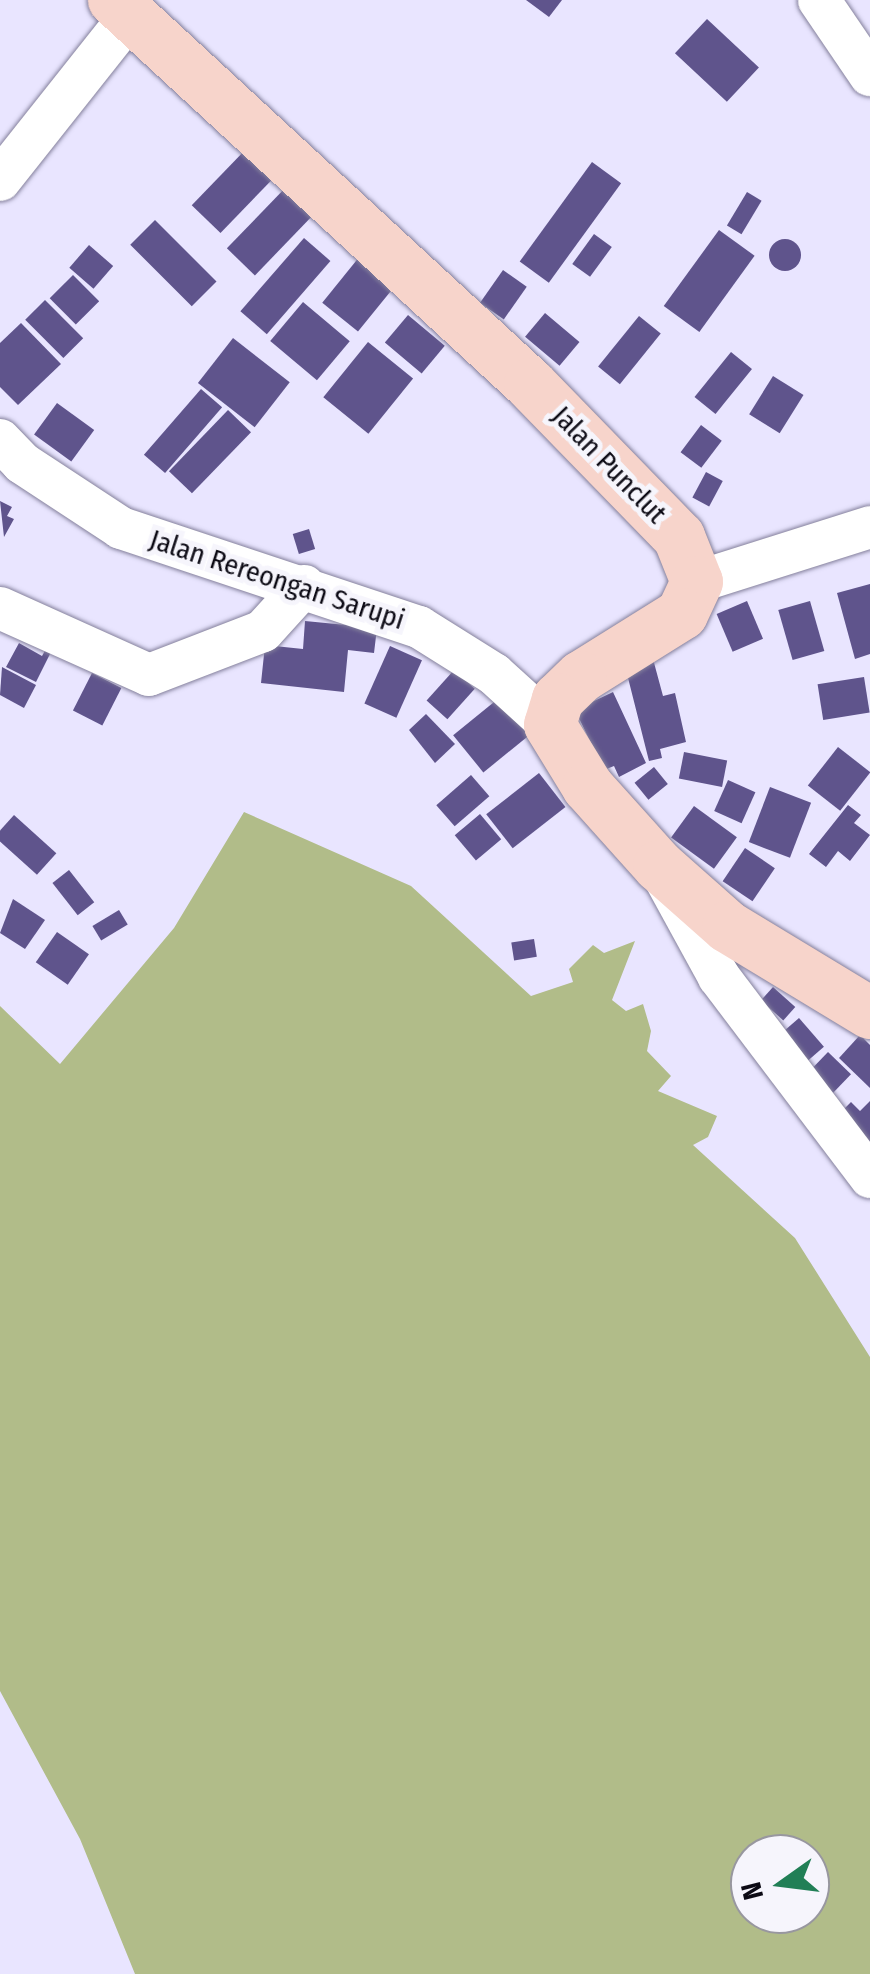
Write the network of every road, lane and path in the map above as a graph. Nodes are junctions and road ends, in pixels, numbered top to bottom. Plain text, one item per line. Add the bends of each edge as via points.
1 (819, 0) edge
2 (122, 8) edge
3 (870, 75) edge
4 (0, 180) edge
5 (0, 440) edge
6 (870, 527) edge
7 (697, 582) junction
8 (304, 586) junction
9 (0, 608) edge
10 (550, 725) junction
11 (659, 866) junction
12 (870, 1012) edge
13 (870, 1177) edge

1 - 3 street
2 - 4 street
2 - 7 main road, Jalan Punclut via 530,384 679,537
5 - 8 street, Jalan Rereongan Sarupi via 22,463 120,528
6 - 7 street
7 - 10 main road via 682,614 558,698
8 - 9 street via 263,631 149,675
8 - 10 street, Jalan Rereongan Sarupi via 420,627 494,674
10 - 11 main road via 588,787
11 - 12 main road via 728,927
11 - 13 street via 720,978

